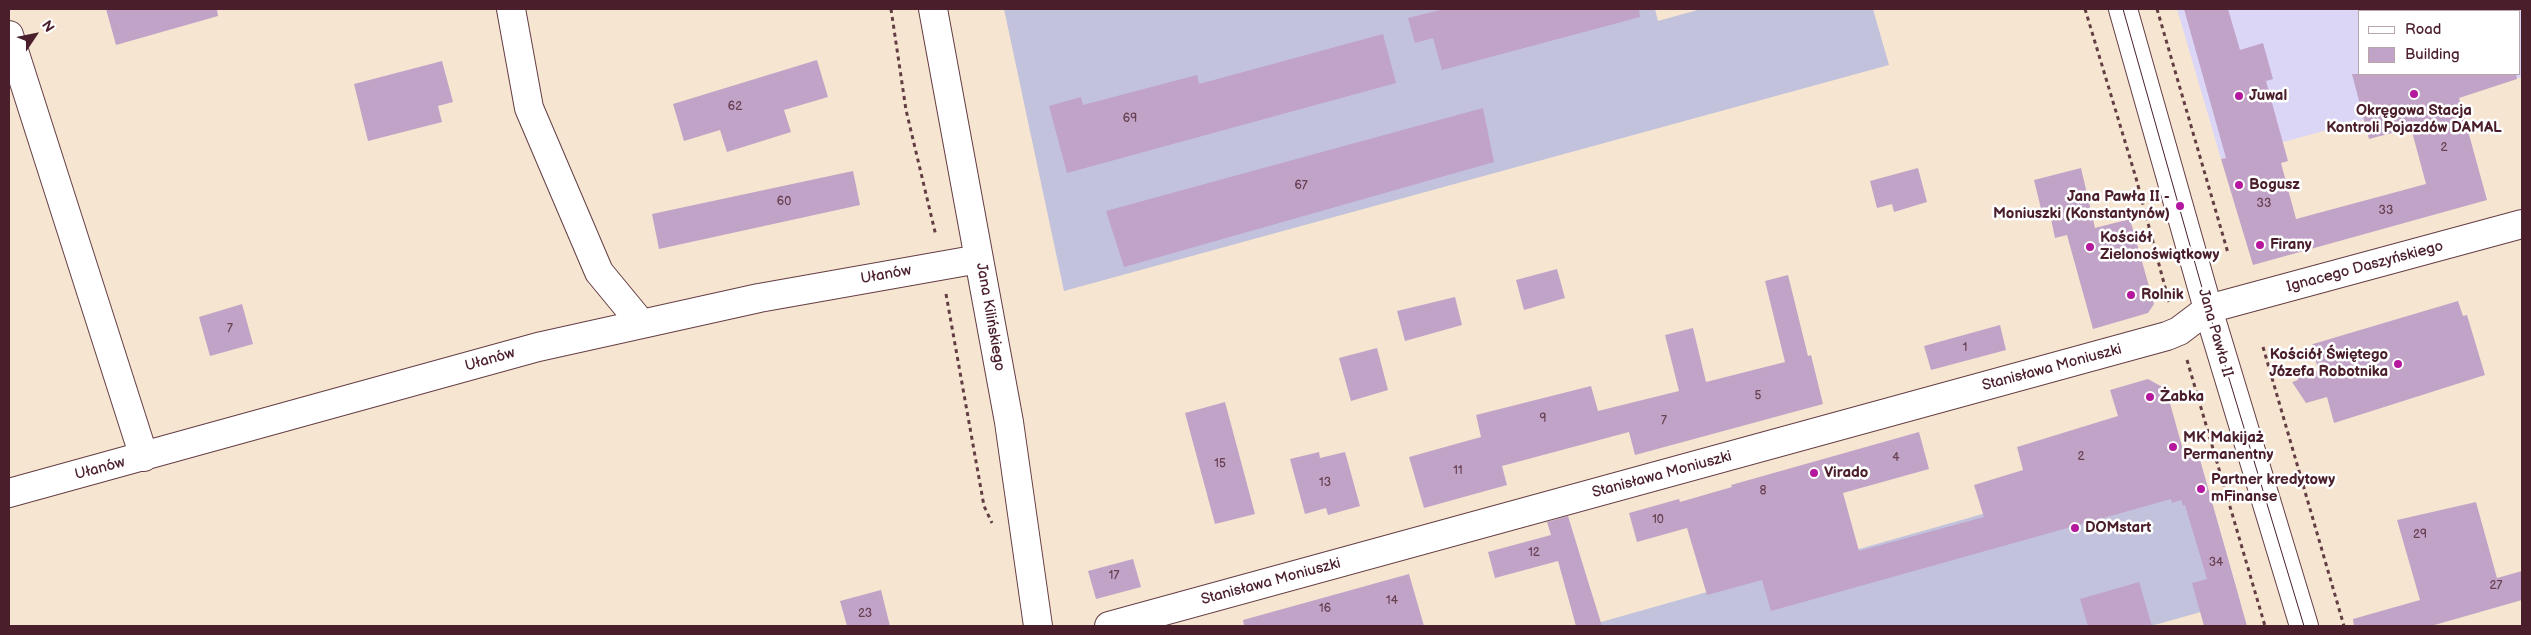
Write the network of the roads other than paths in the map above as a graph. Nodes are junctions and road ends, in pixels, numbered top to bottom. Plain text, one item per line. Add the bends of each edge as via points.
1 (511, 9) edge
2 (933, 9) edge
3 (2123, 9) edge
4 (9, 35) edge
5 (2522, 224) edge
6 (979, 259) junction
7 (2208, 309) junction
8 (641, 323) junction
9 (144, 457) junction
10 (9, 493) edge
11 (1038, 626) edge
12 (1109, 626) edge
13 (2304, 626) edge

1 - 8 street via 529,108 599,272
2 - 6 street, Jana Kilińskiego
3 - 7 street, Jana Pawła II
4 - 9 street
5 - 7 street, Ignacego Daszyńskiego
6 - 8 street, Ułanów via 759,298
6 - 11 street, Jana Kilińskiego via 1021,496
7 - 12 street, Stanisława Moniuszki via 2167,336
7 - 13 street, Jana Pawła II
8 - 9 street, Ułanów via 538,347
9 - 10 street, Ułanów

